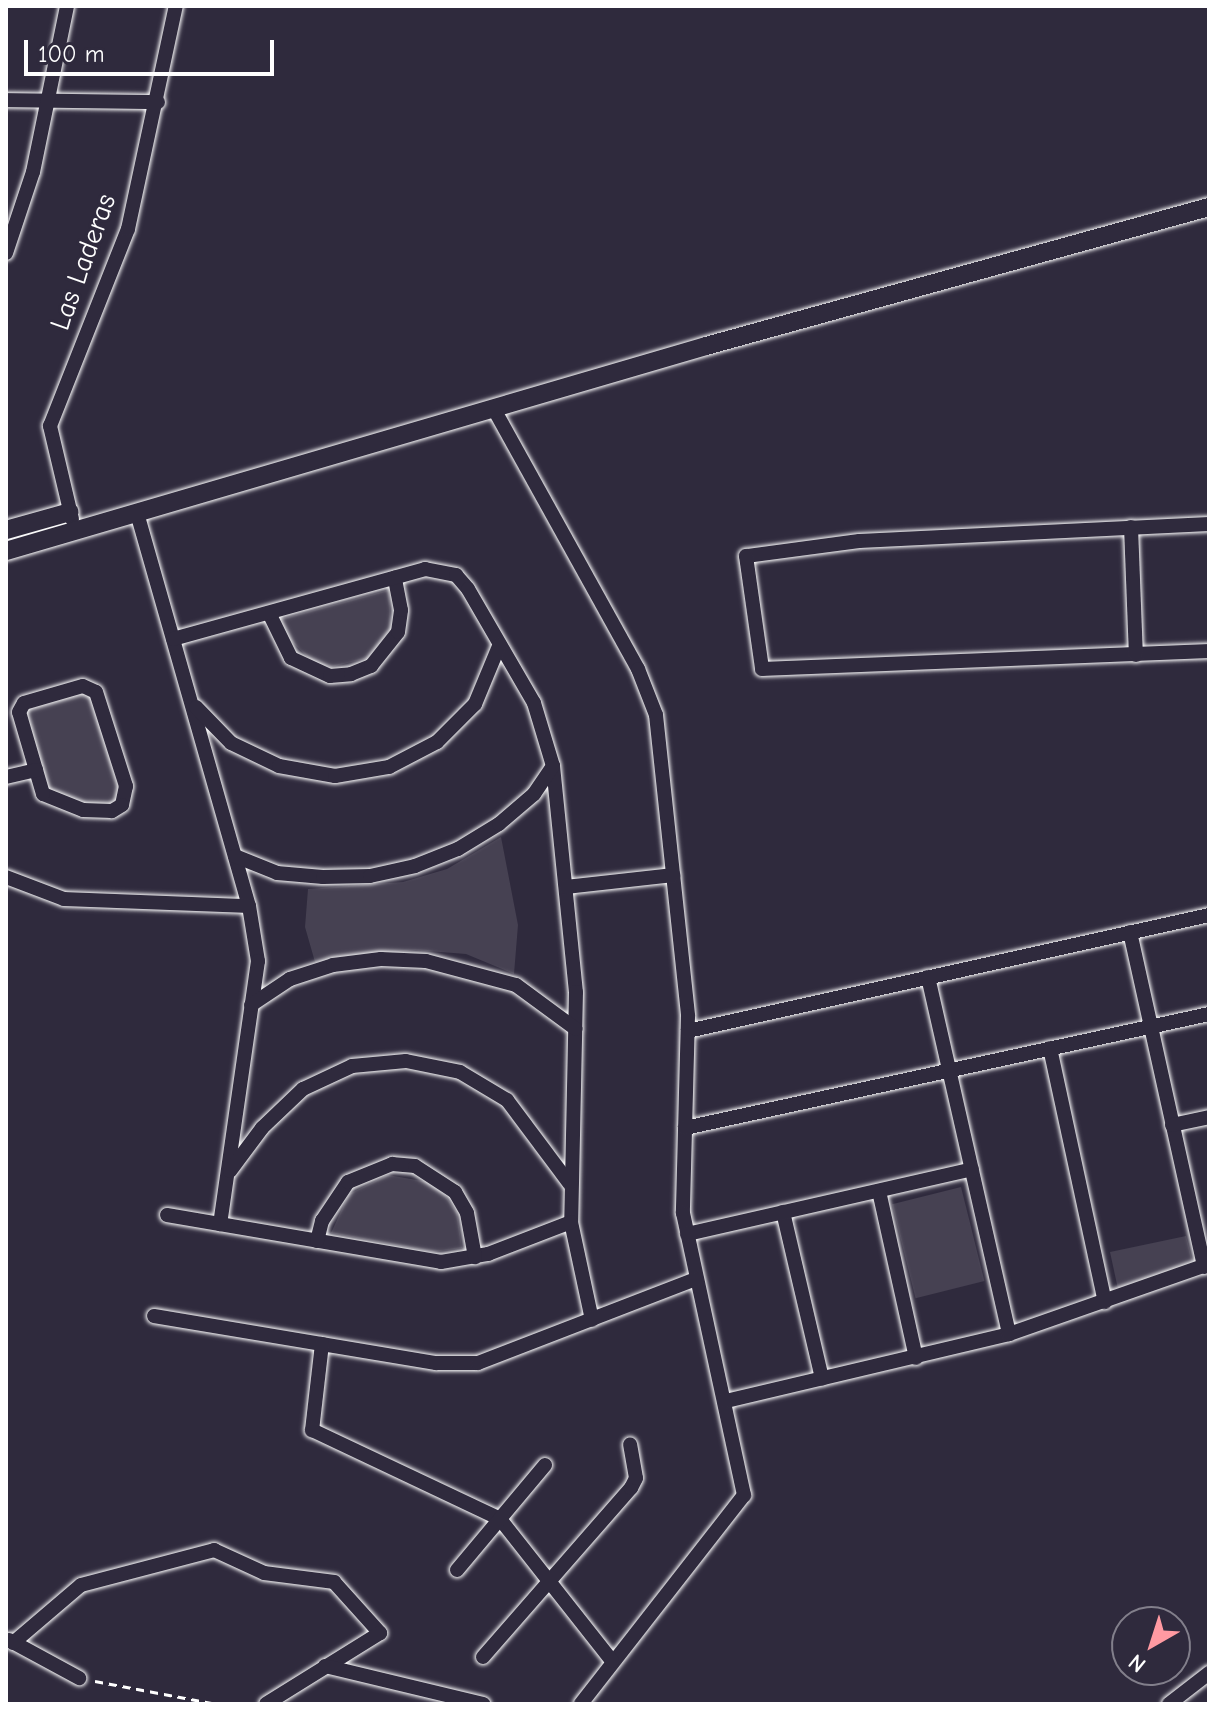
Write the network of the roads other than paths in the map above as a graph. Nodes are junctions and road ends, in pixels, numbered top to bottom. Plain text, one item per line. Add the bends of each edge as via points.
1 (67, 6) edge
2 (176, 6) edge
3 (6, 100) edge
4 (47, 101) junction
5 (158, 102) junction
6 (1209, 207) edge
7 (6, 253) edge
8 (495, 411) junction
9 (70, 512) junction
10 (137, 513) junction
11 (1209, 524) edge
12 (1131, 527) junction
13 (6, 530) edge
14 (76, 531) junction
15 (6, 551) edge
16 (395, 578) junction
17 (269, 613) junction
18 (173, 639) junction
19 (499, 646) junction
20 (1209, 651) edge
21 (1136, 655) junction
22 (191, 701) junction
23 (553, 766) junction
24 (36, 770) junction
25 (6, 777) edge
26 (235, 856) junction
27 (673, 875) junction
28 (6, 877) edge
29 (566, 887) junction
30 (249, 906) junction
31 (1209, 915) edge
32 (1130, 932) junction
33 (928, 977) junction
34 (251, 1005) junction
35 (1209, 1014) edge
36 (1150, 1026) junction
37 (576, 1029) junction
38 (688, 1031) junction
39 (1050, 1048) junction
40 (949, 1070) junction
41 (1209, 1117) edge
42 (1172, 1125) junction
43 (685, 1128) junction
44 (972, 1169) junction
45 (227, 1175) junction
46 (569, 1183) junction
47 (879, 1191) junction
48 (783, 1212) junction
49 (167, 1215) dead end
50 (571, 1222) junction
51 (220, 1224) junction
52 (687, 1234) junction
53 (317, 1241) junction
54 (475, 1257) junction
55 (1206, 1266) edge
56 (696, 1279) junction
57 (1105, 1302) junction
58 (154, 1316) dead end
59 (592, 1320) junction
60 (1009, 1334) junction
61 (322, 1344) junction
62 (916, 1358) junction
63 (822, 1378) junction
64 (726, 1401) junction
65 (630, 1445) dead end
66 (545, 1465) dead end
67 (500, 1519) junction
68 (457, 1570) dead end
69 (550, 1582) junction
70 (10, 1640) edge
71 (483, 1657) dead end
72 (612, 1661) junction
73 (325, 1666) junction
74 (1209, 1673) edge
75 (79, 1678) road end
76 (266, 1704) edge
77 (483, 1704) edge
78 (581, 1704) edge
79 (1169, 1704) edge

1 - 4 street
2 - 5 street, Las Laderas
3 - 4 street
4 - 5 street
4 - 7 street via 33,172
5 - 9 street, Las Laderas via 128,229 50,426
6 - 8 street via 721,342
8 - 10 street
8 - 27 street via 638,669 656,715
9 - 13 street
9 - 14 street, Las Laderas
10 - 14 street
10 - 18 street
11 - 12 street
12 - 21 street
12 - 21 street via 859,541 746,556 762,669
14 - 15 street
16 - 17 street
16 - 17 street via 401,610 398,632 379,659 351,674 319,673 291,658
16 - 19 street via 425,569 456,575
17 - 18 street
18 - 22 street
19 - 22 street via 475,704 437,742 389,767 335,776 279,766 231,743
19 - 23 street via 534,703
20 - 21 street
22 - 26 street
23 - 26 street via 534,794 499,824 458,849 415,866 370,876 323,877 277,873
23 - 29 street
24 - 24 street via 19,707 91,686 126,786 122,805 112,811 60,804 43,794
24 - 25 street
26 - 30 street
27 - 29 street
27 - 38 street
28 - 30 street via 64,899
29 - 37 street
30 - 34 street via 258,961
31 - 32 street
32 - 33 street
32 - 36 street
33 - 38 street
33 - 40 street
34 - 37 street via 290,979 333,965 426,961 516,985
34 - 45 street
35 - 36 street
36 - 39 street
36 - 42 street
37 - 46 street
38 - 43 street
39 - 40 street
39 - 57 street
40 - 43 street
40 - 44 street
41 - 42 street
42 - 55 street
43 - 52 street
44 - 47 street
44 - 60 street
45 - 46 street via 262,1128 303,1089 352,1066 406,1061 460,1072 507,1100
45 - 51 street
46 - 50 street
47 - 48 street
47 - 62 street
48 - 52 street
48 - 63 street
49 - 51 street
50 - 54 street
50 - 59 street
51 - 53 street
52 - 56 street
53 - 54 street via 422,1260
53 - 54 street via 322,1221 348,1182 368,1170 404,1165 437,1176 455,1192 467,1213
55 - 57 street
56 - 59 street
56 - 64 street
57 - 60 street
58 - 61 street
59 - 61 street via 478,1363 436,1363
60 - 62 street
61 - 67 street via 312,1430
62 - 63 street
63 - 64 street
64 - 72 street via 744,1495
65 - 69 street via 636,1478 631,1488
66 - 67 street
67 - 68 street
67 - 69 street
69 - 71 street
69 - 72 street
70 - 73 street via 81,1585 214,1550 264,1573 334,1582 380,1633
70 - 75 street
72 - 78 street
73 - 76 street
73 - 77 street
74 - 79 street

